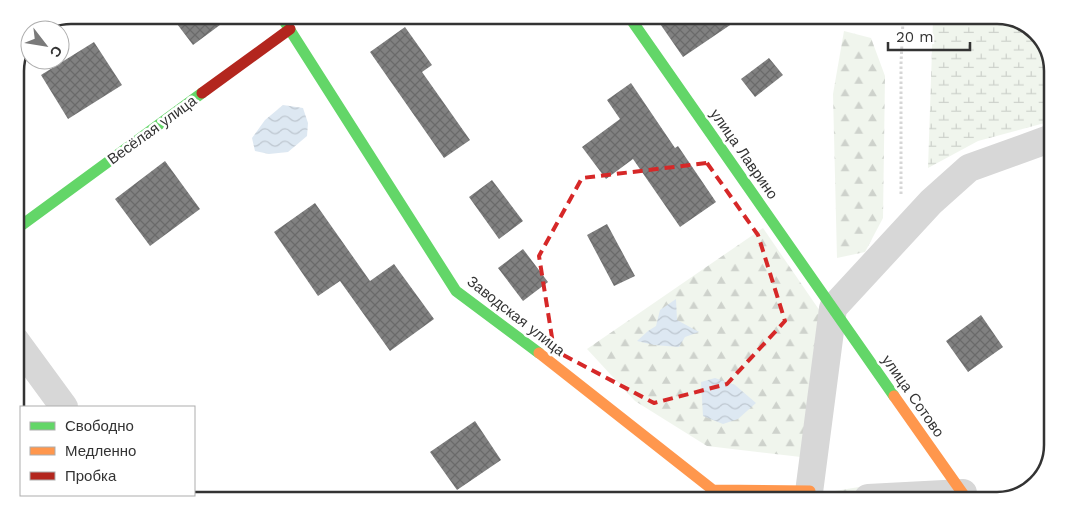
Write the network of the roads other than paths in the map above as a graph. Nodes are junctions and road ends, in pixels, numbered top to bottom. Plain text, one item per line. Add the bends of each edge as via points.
1 (286, 24) edge
2 (634, 24) edge
3 (290, 29) junction
4 (1044, 141) edge
5 (24, 223) edge
6 (833, 308) junction
7 (24, 352) edge
8 (63, 406) edge
9 (745, 492) edge
10 (810, 492) edge
11 (962, 492) edge

1 - 3 street, Заводская улица
2 - 6 street, улица Лаврино
3 - 5 street, Весёлая улица
3 - 9 street, Заводская улица via 456,291 713,490
4 - 6 street via 969,168 931,202
6 - 10 street
6 - 11 street, улица Сотово
7 - 8 street

